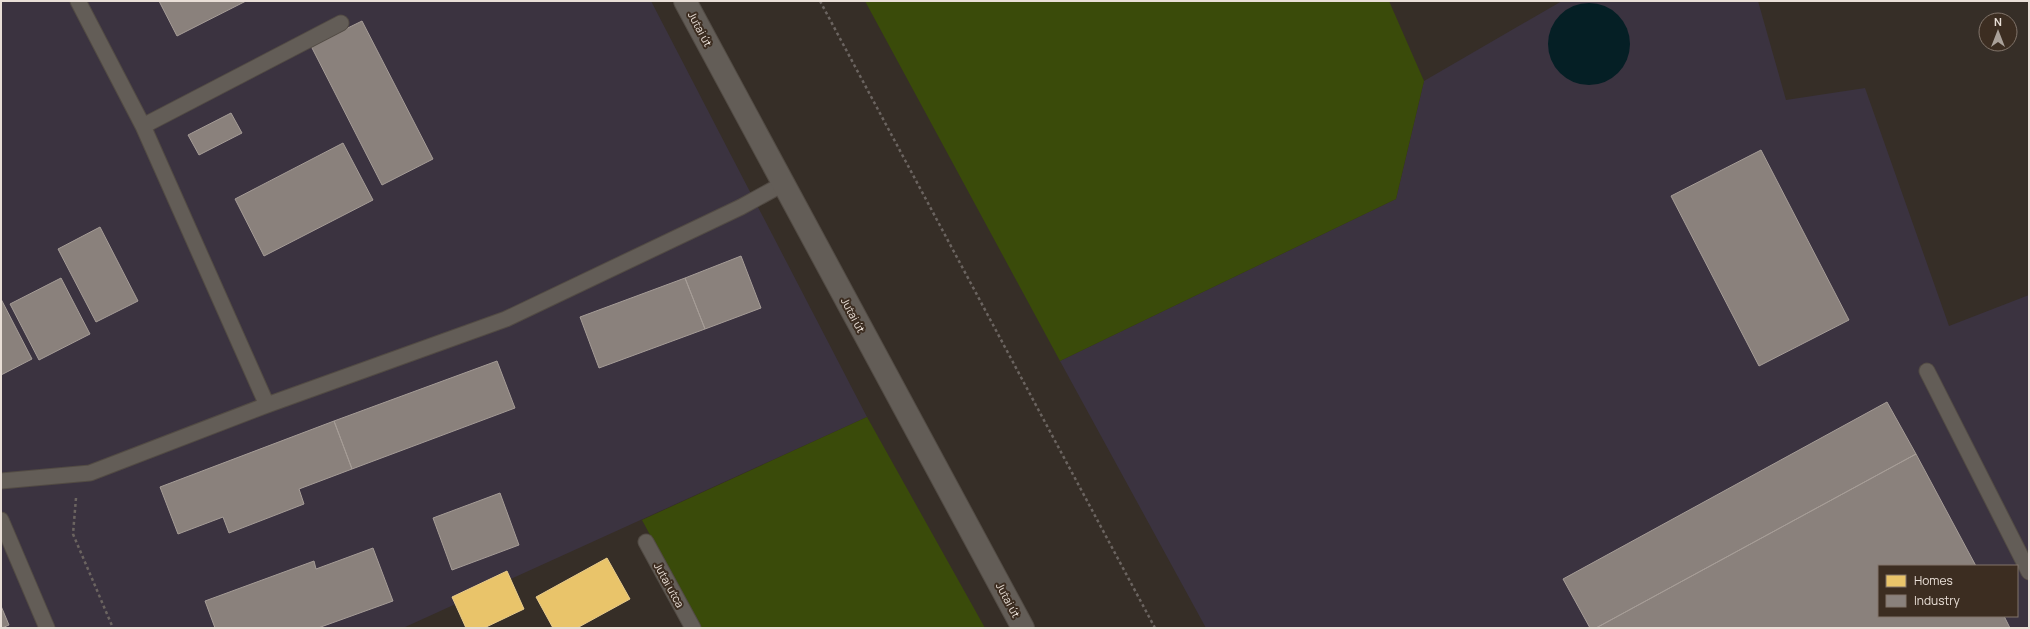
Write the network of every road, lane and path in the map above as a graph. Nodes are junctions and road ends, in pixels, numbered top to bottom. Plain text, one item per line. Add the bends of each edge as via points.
1 (78, 1) edge
2 (685, 1) edge
3 (820, 1) edge
4 (341, 23) dead end
5 (143, 126) junction
6 (782, 184) junction
7 (1927, 371) dead end
8 (267, 405) junction
9 (90, 473) junction
10 (1, 481) edge
11 (1, 520) edge
12 (646, 542) dead end
13 (2029, 572) edge
14 (47, 628) edge
15 (113, 628) edge
16 (693, 628) edge
17 (1023, 628) edge
18 (1155, 628) edge

1 - 5 lane
2 - 6 main road, Jutai út
3 - 18 path
4 - 5 lane
5 - 8 lane
6 - 8 lane via 741,207 506,319
6 - 17 main road, Jutai út
7 - 13 lane
8 - 9 lane
9 - 10 lane
9 - 15 path via 76,499 73,534
11 - 14 lane
12 - 16 lane, Jutai utca

